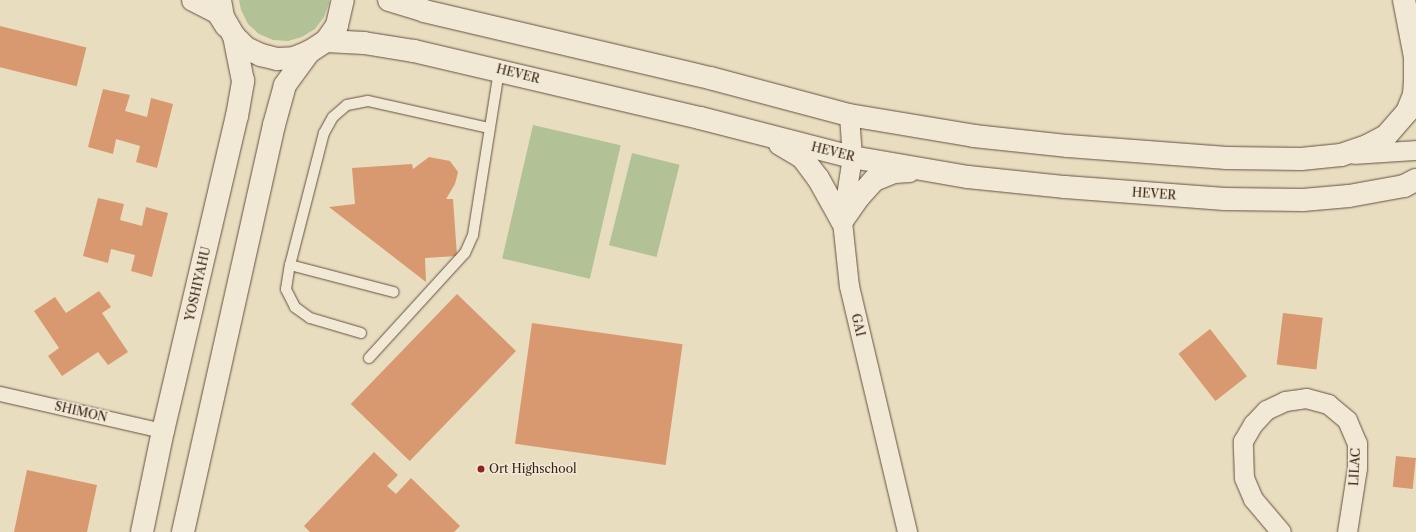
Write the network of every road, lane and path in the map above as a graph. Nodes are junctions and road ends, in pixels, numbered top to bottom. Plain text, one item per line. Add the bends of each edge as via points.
1 (193, 0) edge
2 (220, 0) edge
3 (343, 0) edge
4 (389, 0) edge
5 (1404, 0) edge
6 (231, 32) junction
7 (318, 47) junction
8 (499, 70) junction
9 (849, 115) junction
10 (489, 128) junction
11 (765, 135) junction
12 (1416, 150) edge
13 (1341, 155) junction
14 (852, 157) junction
15 (925, 170) junction
16 (1416, 180) edge
17 (1416, 186) edge
18 (1349, 196) junction
19 (842, 221) junction
20 (290, 265) junction
21 (394, 292) dead end
22 (361, 333) dead end
23 (369, 358) dead end
24 (0, 394) edge
25 (163, 431) junction
26 (142, 532) edge
27 (183, 532) edge
28 (907, 532) edge
29 (1281, 532) edge
30 (1347, 532) edge

1 - 6 street via 218,13
2 - 6 street, YOSHIYAHU
3 - 7 street via 337,25
4 - 9 street via 424,11 703,76
5 - 13 street via 1415,57 1414,95 1407,112 1386,136
6 - 7 street via 246,48 277,59 294,58
6 - 25 street, YOSHIYAHU via 243,81
7 - 8 street, HEVER via 391,47
7 - 27 street via 285,85
8 - 10 lane
8 - 11 street, HEVER
9 - 13 street via 974,136 1068,146 1227,158 1301,159
9 - 14 street, GAI
10 - 20 lane via 368,101 347,105 333,117 324,133
10 - 23 lane via 472,235 466,253
11 - 14 street, HEVER
11 - 19 street via 802,157 828,193
12 - 13 street
14 - 15 street, HEVER
14 - 19 street, GAI
15 - 18 street, HEVER via 1065,187 1226,199 1303,200
15 - 19 street via 894,172 874,180
16 - 18 street, HEVER via 1404,186
17 - 18 street, HEVER
19 - 28 street, GAI via 849,286
20 - 21 lane
20 - 22 lane via 286,289 289,300 295,307 310,318
24 - 25 street, SHIMON
25 - 26 street, YOSHIYAHU
29 - 30 street, LILAC via 1254,499 1244,478 1243,441 1253,424 1266,410 1285,401 1306,398 1328,404 1347,420 1357,443 1358,468

